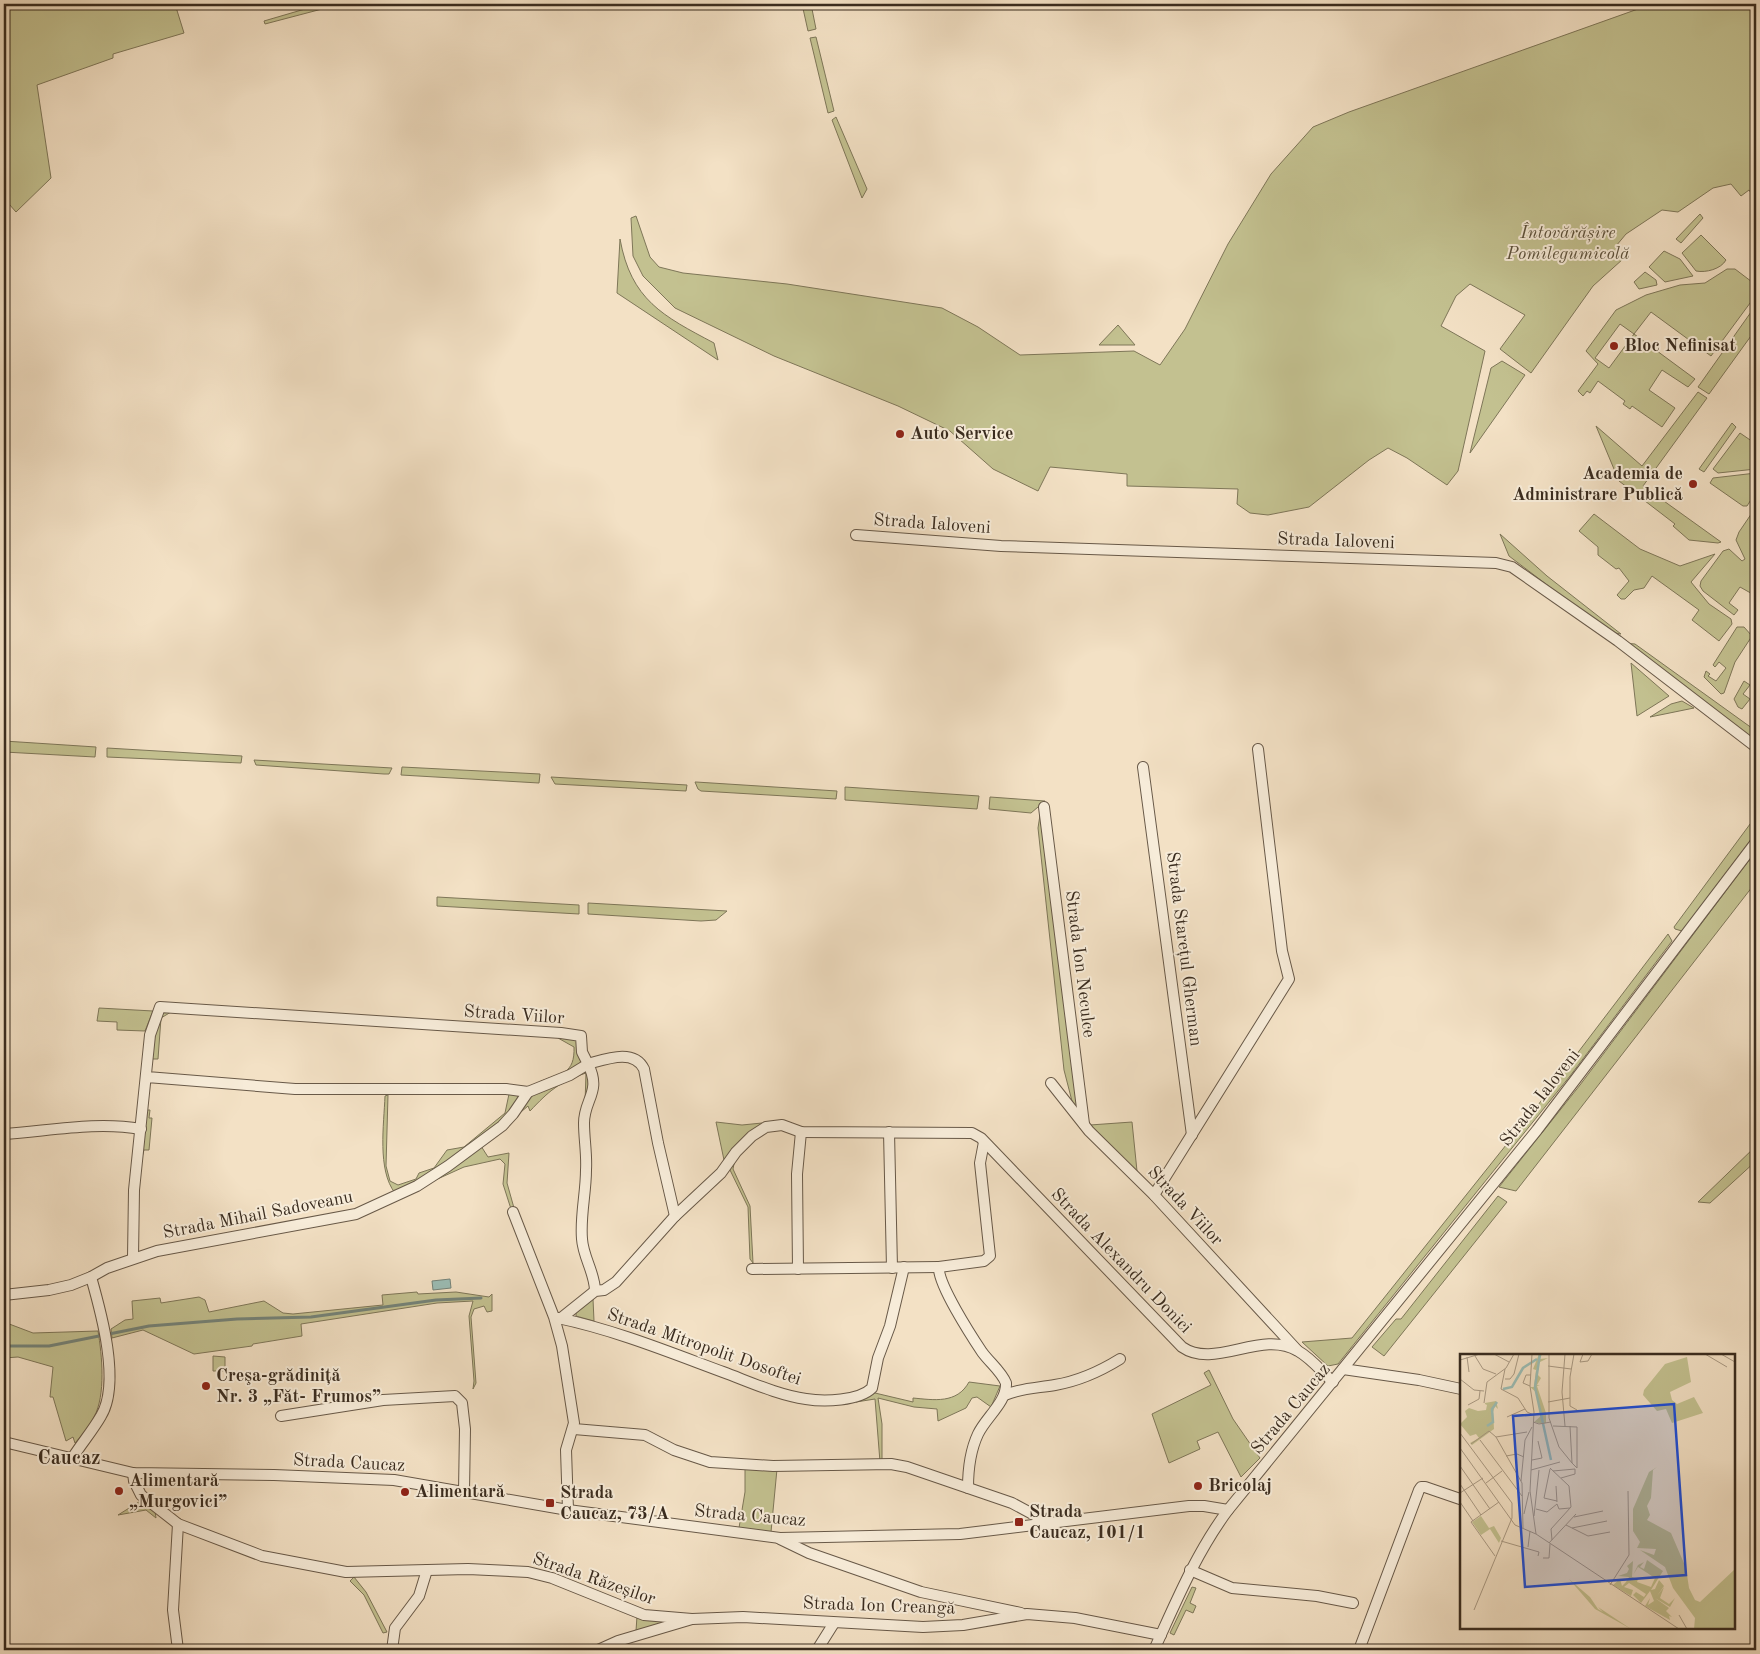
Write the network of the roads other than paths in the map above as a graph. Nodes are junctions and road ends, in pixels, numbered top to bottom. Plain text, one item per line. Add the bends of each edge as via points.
1 (856, 535) dead end
2 (1756, 747) edge
3 (1258, 749) dead end
4 (1144, 767) dead end
5 (1044, 807) dead end
6 (1756, 842) edge
7 (588, 1064) junction
8 (146, 1077) junction
9 (1051, 1083) dead end
10 (528, 1092) junction
11 (1084, 1125) junction
12 (141, 1129) junction
13 (801, 1132) junction
14 (889, 1132) junction
15 (4, 1134) edge
16 (1192, 1136) junction
17 (984, 1142) junction
18 (1154, 1194) junction
19 (513, 1212) dead end
20 (675, 1216) junction
21 (133, 1258) junction
22 (939, 1267) junction
23 (892, 1268) junction
24 (904, 1268) junction
25 (752, 1269) dead end
26 (798, 1269) junction
27 (91, 1277) junction
28 (595, 1291) junction
29 (4, 1295) edge
30 (557, 1318) junction
31 (1298, 1350) junction
32 (1120, 1359) dead end
33 (1343, 1369) junction
34 (1333, 1382) junction
35 (1460, 1389) edge
36 (1005, 1394) junction
37 (281, 1416) dead end
38 (574, 1429) junction
39 (8, 1442) edge
40 (4, 1451) edge
41 (73, 1457) junction
42 (134, 1473) junction
43 (968, 1488) junction
44 (464, 1491) junction
45 (1460, 1499) dead end
46 (568, 1510) junction
47 (1228, 1510) junction
48 (178, 1524) junction
49 (1051, 1524) junction
50 (780, 1538) junction
51 (427, 1570) junction
52 (1190, 1570) junction
53 (1354, 1603) dead end
54 (1027, 1614) junction
55 (692, 1619) junction
56 (834, 1623) junction
57 (1161, 1635) junction
58 (178, 1650) edge
59 (392, 1650) edge
60 (598, 1650) edge
61 (817, 1650) edge
62 (1154, 1650) edge
63 (1358, 1650) edge

1 - 2 street, Strada Ialoveni via 1001,546 1496,563 1512,567 1618,641
3 - 16 street via 1282,951 1289,979
4 - 16 street, Strada Starețul Gherman
5 - 11 street, Strada Ion Neculce
6 - 33 street, Strada Ialoveni via 1537,1130
7 - 8 street, Strada Viilor via 582,1052 581,1036 561,1033 160,1007 150,1035
7 - 10 street
7 - 20 street via 626,1056 641,1061
7 - 28 street, Strada Mitropolit Dosoftei via 593,1090 584,1116 586,1169 581,1228
8 - 10 street via 295,1089 506,1089
8 - 12 street, Strada Viilor
9 - 11 street, Strada Viilor
10 - 21 street, Strada Mihail Sadoveanu via 502,1126 448,1166 417,1186 356,1214
11 - 18 street, Strada Viilor
12 - 15 street via 96,1126
12 - 21 street via 134,1190
13 - 14 street, Strada Alexandru Donici
13 - 20 street, Strada Alexandru Donici via 782,1125 759,1131 745,1141 721,1173
13 - 26 street via 797,1174
14 - 17 street, Strada Alexandru Donici via 972,1133
14 - 23 street
16 - 18 street
17 - 22 street via 980,1163 990,1256 984,1261
17 - 31 street, Strada Alexandru Donici via 1190,1353 1207,1354 1263,1344
18 - 31 street, Strada Viilor
19 - 30 street
20 - 28 street, Strada Mitropolit Dosoftei via 616,1282 604,1290
21 - 27 street, Strada Mihail Sadoveanu
22 - 24 street
22 - 36 street via 939,1276 948,1294 982,1352 1004,1378
23 - 24 street
23 - 26 street
24 - 30 street, Strada Mitropolit Dosoftei via 874,1382 867,1392 839,1399 817,1400 776,1392 618,1334
25 - 26 street
27 - 29 street, Strada Mihail Sadoveanu via 49,1290
27 - 41 street via 105,1340 109,1378 102,1416
28 - 30 street, Strada Mitropolit Dosoftei
30 - 38 street
31 - 34 street, Strada Alexandru Donici
32 - 36 street via 1100,1372 1081,1378
33 - 34 street, Strada Caucaz
33 - 35 street, Strada Caucaz
34 - 47 street, Strada Caucaz
36 - 43 street via 979,1433 971,1455
37 - 44 street via 383,1400 455,1396 462,1403 464,1416
38 - 43 street via 645,1435 674,1450 710,1462 773,1466 891,1464
38 - 46 street via 566,1450
39 - 40 street
39 - 41 street, Strada Caucaz
41 - 42 street, Strada Caucaz
42 - 44 street, Strada Caucaz via 361,1478
42 - 48 street, Strada Răzeșilor via 141,1495
43 - 49 street via 1022,1507
44 - 46 street, Strada Caucaz
45 - 63 street via 1421,1487
46 - 50 street, Strada Caucaz
47 - 49 street, Strada Caucaz via 1189,1506
47 - 52 street
48 - 51 street, Strada Răzeșilor via 282,1561 346,1572
48 - 58 street via 173,1610
49 - 50 street, Strada Caucaz via 960,1534
50 - 54 street via 809,1553 921,1592
51 - 55 street, Strada Răzeșilor via 528,1572 552,1578 644,1615
51 - 59 street via 419,1596 396,1628
52 - 53 street via 1232,1588 1318,1596
52 - 57 street
54 - 56 street, Strada Ion Creangă via 963,1625
54 - 57 street, Strada Ion Creangă via 1075,1618
55 - 56 street, Strada Ion Creangă via 743,1617
55 - 60 street, Strada Ion Creangă
56 - 61 street
57 - 62 street

